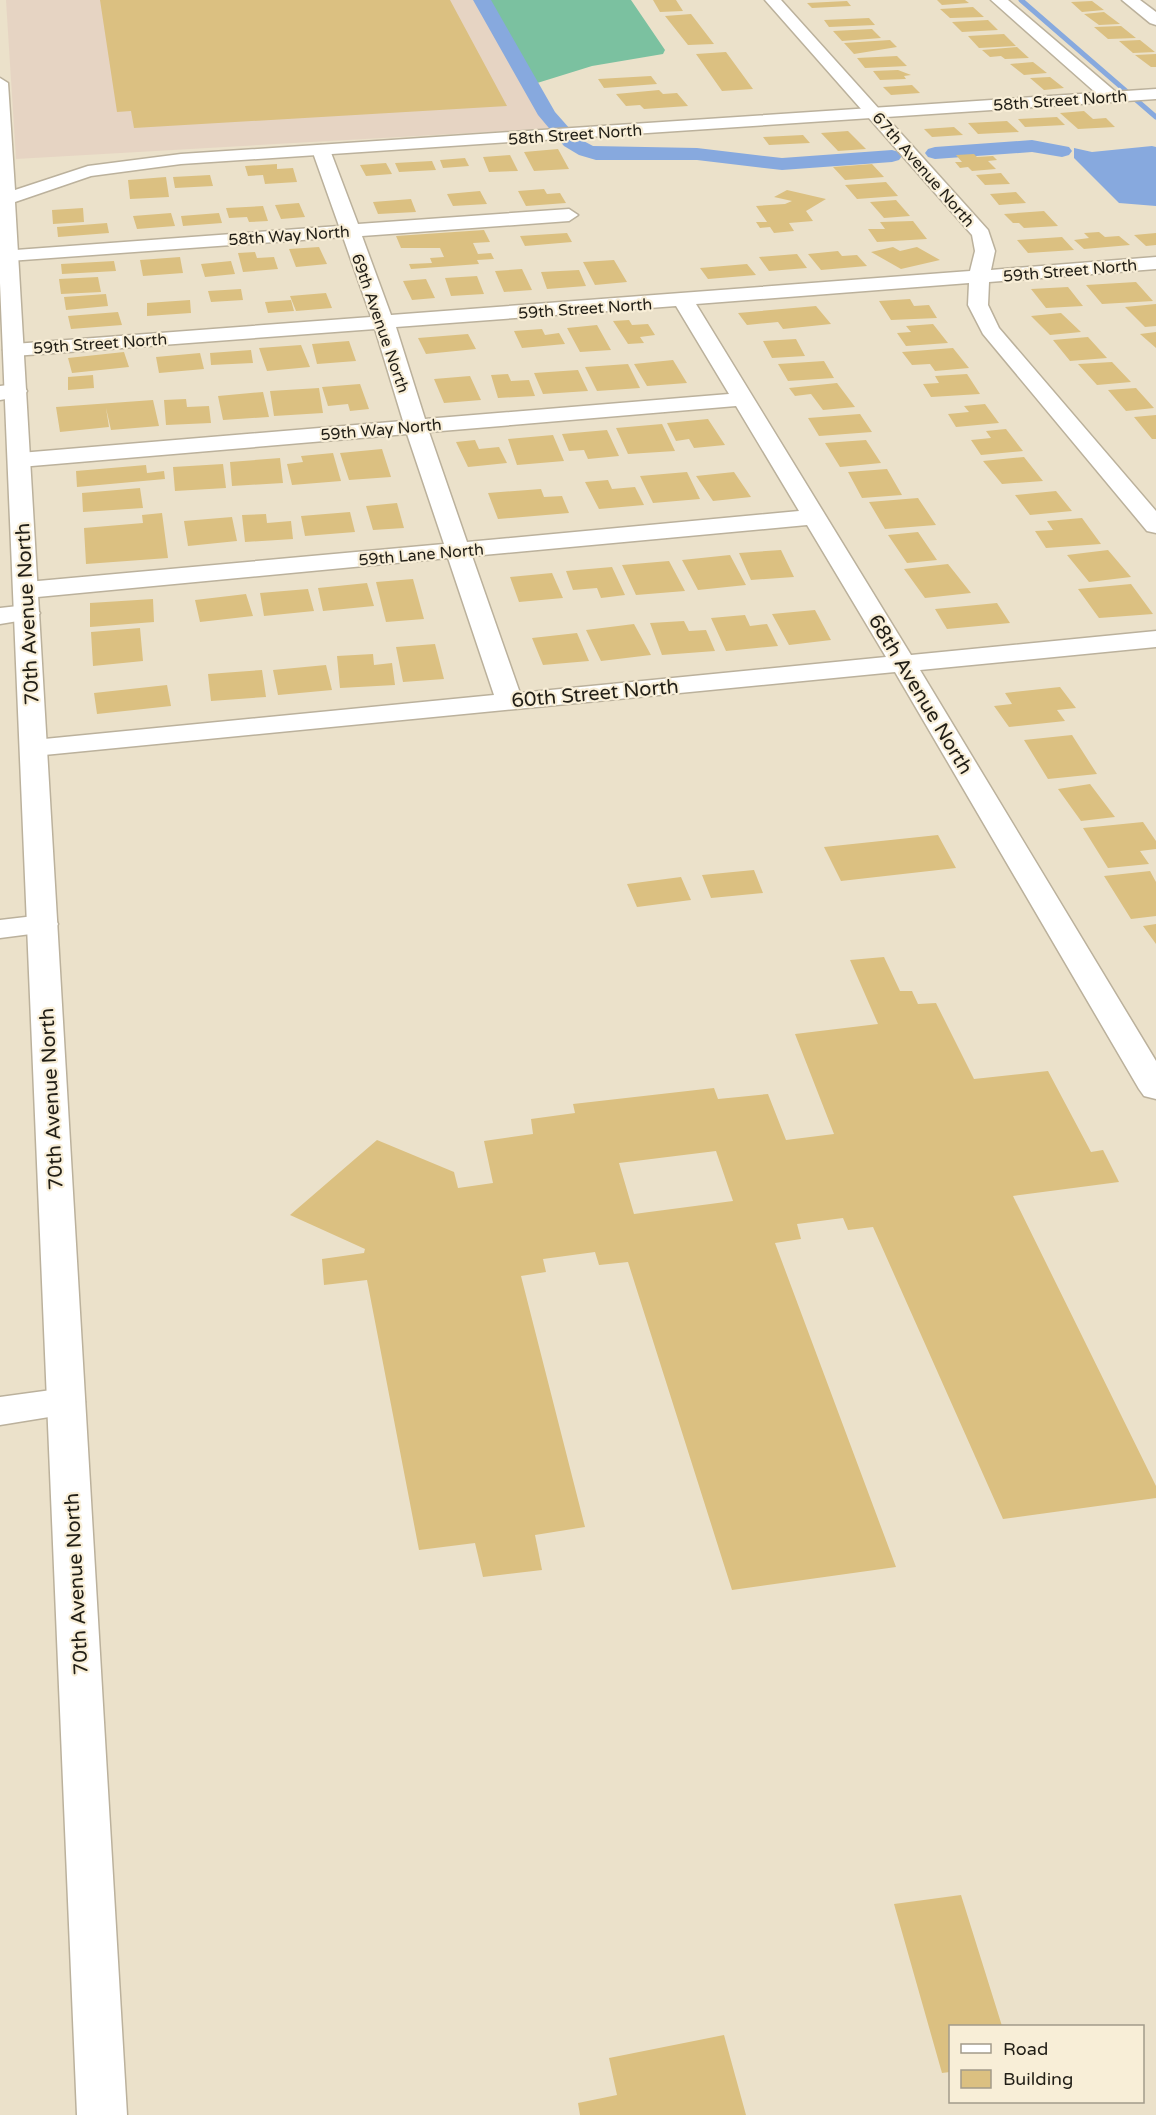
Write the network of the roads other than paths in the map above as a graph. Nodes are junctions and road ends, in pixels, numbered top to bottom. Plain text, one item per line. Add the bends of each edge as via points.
1 (773, 0) edge
2 (999, 0) edge
3 (1130, 0) edge
4 (1156, 20) edge
5 (0, 83) edge
6 (1151, 94) edge
7 (1115, 97) junction
8 (875, 113) junction
9 (321, 150) junction
10 (3, 200) edge
11 (569, 215) dead end
12 (349, 231) junction
13 (9, 255) junction
14 (1156, 263) edge
15 (979, 277) junction
16 (683, 300) junction
17 (384, 322) junction
18 (14, 350) junction
19 (8, 392) edge
20 (742, 399) junction
21 (416, 426) junction
22 (20, 460) junction
23 (814, 517) junction
24 (1156, 526) edge
25 (458, 551) junction
26 (18, 606) edge
27 (1156, 639) edge
28 (903, 664) junction
29 (509, 700) junction
30 (34, 748) junction
31 (43, 924) junction
32 (0, 929) edge
33 (1156, 1089) edge
34 (66, 1402) junction
35 (0, 1411) edge
36 (102, 2115) edge

1 - 8 street, 67th Avenue North
2 - 7 street
3 - 4 street
5 - 10 street, 70th Avenue North
6 - 7 street, 58th Street North
7 - 8 street, 58th Street North
8 - 9 street, 58th Street North
8 - 15 street, 67th Avenue North via 981,234 985,251
9 - 10 street, 58th Street North via 98,169
9 - 12 street, 69th Avenue North
10 - 13 street, 70th Avenue North
11 - 12 street, 58th Way North
12 - 13 street, 58th Way North
12 - 17 street, 69th Avenue North
13 - 18 street, 70th Avenue North
14 - 15 street, 59th Street North
15 - 16 street, 59th Street North
15 - 24 street, 67th Avenue North via 978,305 990,330
16 - 17 street, 59th Street North
16 - 20 street, 68th Avenue North
17 - 18 street, 59th Street North
17 - 21 street, 69th Avenue North
18 - 19 street, 70th Avenue North
19 - 22 street, 70th Avenue North
20 - 21 street, 59th Way North
20 - 23 street, 68th Avenue North
21 - 22 street, 59th Way North
21 - 25 street, 69th Avenue North
22 - 26 street, 70th Avenue North
23 - 25 street, 59th Lane North
23 - 28 street, 68th Avenue North
25 - 26 street, 59th Lane North
25 - 29 street, 69th Avenue North
26 - 30 street, 70th Avenue North
27 - 28 street, 60th Street North
28 - 29 street, 60th Street North
28 - 33 street, 68th Avenue North
29 - 30 street, 60th Street North
30 - 31 street, 70th Avenue North
31 - 32 street
31 - 34 street, 70th Avenue North
34 - 35 street
34 - 36 street, 70th Avenue North

